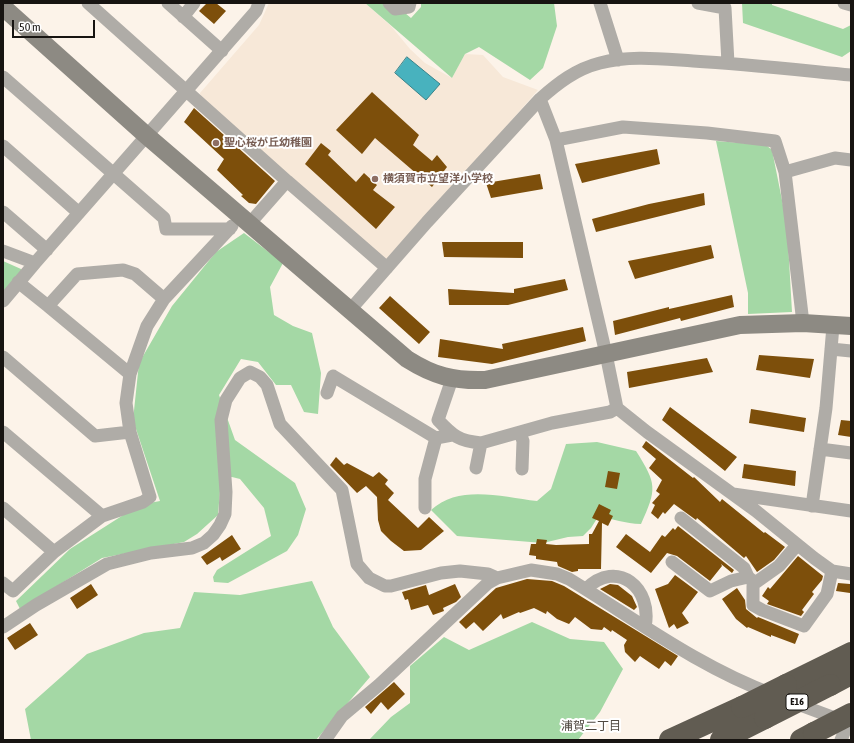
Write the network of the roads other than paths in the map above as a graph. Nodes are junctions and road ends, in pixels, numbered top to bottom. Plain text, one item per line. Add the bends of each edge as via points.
1 (88, 3) edge
2 (168, 3) edge
3 (194, 3) edge
4 (259, 3) edge
5 (389, 3) edge
6 (410, 3) edge
7 (600, 3) edge
8 (698, 3) edge
9 (844, 3) edge
10 (851, 5) edge
11 (3, 7) edge
12 (183, 16) junction
13 (222, 51) junction
14 (618, 60) junction
15 (728, 63) junction
16 (851, 75) edge
17 (3, 77) edge
18 (187, 91) junction
19 (540, 99) junction
20 (147, 136) junction
21 (556, 140) junction
22 (3, 146) edge
23 (851, 160) edge
24 (785, 172) junction
25 (114, 174) junction
26 (287, 181) junction
27 (3, 212) edge
28 (79, 213) junction
29 (246, 219) junction
30 (230, 229) junction
31 (47, 250) junction
32 (3, 251) edge
33 (36, 263) junction
34 (387, 268) junction
35 (18, 282) junction
36 (164, 299) junction
37 (3, 301) edge
38 (48, 306) junction
39 (350, 310) junction
40 (803, 323) junction
41 (833, 326) junction
42 (851, 326) edge
43 (831, 349) junction
44 (851, 351) edge
45 (606, 354) junction
46 (3, 358) edge
47 (130, 374) junction
48 (452, 379) junction
49 (327, 393) dead end
50 (617, 408) junction
51 (3, 432) edge
52 (130, 432) junction
53 (520, 433) junction
54 (452, 435) junction
55 (436, 438) junction
56 (481, 443) junction
57 (820, 448) junction
58 (851, 453) edge
59 (476, 468) dead end
60 (522, 469) dead end
61 (730, 493) junction
62 (812, 506) junction
63 (3, 508) edge
64 (425, 508) dead end
65 (851, 511) edge
66 (102, 516) junction
67 (681, 518) dead end
68 (797, 545) junction
69 (54, 552) junction
70 (672, 562) dead end
71 (832, 571) junction
72 (851, 574) edge
73 (497, 578) junction
74 (752, 580) junction
75 (3, 583) edge
76 (586, 589) junction
77 (3, 627) edge
78 (645, 627) junction
79 (851, 653) edge
80 (851, 667) edge
81 (851, 674) edge
82 (827, 683) junction
83 (755, 713) junction
84 (850, 720) edge
85 (808, 737) edge
86 (325, 740) edge
87 (670, 740) edge
88 (704, 740) edge
89 (721, 740) edge
90 (841, 740) edge

1 - 18 street
2 - 12 street
3 - 12 street
4 - 13 street via 256,11
5 - 6 street via 395,9 409,7
7 - 14 street
8 - 15 street via 725,8
9 - 10 street
11 - 20 street
12 - 13 street
13 - 18 street
14 - 15 street via 657,58
14 - 19 street via 599,63 577,71 555,85
15 - 16 street
17 - 25 street
18 - 20 street
18 - 26 street
19 - 21 street
19 - 34 street
20 - 25 street
20 - 29 street
21 - 24 street via 623,127 775,141
21 - 45 street
22 - 28 street
23 - 24 street via 836,158
24 - 40 street
25 - 28 street
25 - 30 street via 164,218 166,229
26 - 29 street
26 - 34 street
27 - 31 street
28 - 31 street
29 - 30 street
29 - 39 street
30 - 36 street
31 - 33 street
32 - 33 street
33 - 35 street
34 - 39 street
35 - 37 street
35 - 38 street
36 - 38 street via 135,274 123,270 77,274
36 - 47 street via 147,326
38 - 47 street
39 - 48 street via 407,359 422,369
40 - 41 street
40 - 45 street via 740,325
41 - 42 street
41 - 43 street
43 - 44 street
43 - 57 street
45 - 48 street via 485,380
45 - 50 street
46 - 52 street via 95,436
47 - 52 street via 126,403
48 - 54 street via 438,420
49 - 55 street via 333,376
50 - 53 street via 610,412 552,423
50 - 61 street
51 - 66 street
52 - 66 street via 150,497 143,502
53 - 56 street
53 - 60 street via 523,441
54 - 55 street
54 - 56 street
55 - 64 street via 425,478
56 - 59 street
57 - 58 street
57 - 62 street
61 - 62 street
61 - 68 street
62 - 65 street
63 - 69 street
66 - 69 street
67 - 74 street via 744,568
68 - 71 street
68 - 74 street via 779,566
69 - 75 street via 13,591
70 - 74 street via 710,592 730,581
71 - 72 street
71 - 74 street via 827,594 804,626 753,604
73 - 76 street via 531,570 544,571 569,579
73 - 77 street via 488,574 460,571 385,586 369,578 357,564 342,490 280,424 267,385 260,377 250,372 240,378 226,400 221,420 225,514 213,535 204,543 192,548 150,553 107,564 36,604
73 - 86 street via 488,583 342,716
76 - 78 street
76 - 78 street via 592,582 605,577 619,576 629,580 642,594 646,605
78 - 84 street via 715,670 742,683
79 - 83 highway, bridge via 786,685
80 - 82 highway, E16
81 - 82 highway, E16
82 - 83 highway, E16
83 - 87 highway
83 - 88 highway, E16
83 - 89 highway, E16
84 - 85 highway, bridge
84 - 90 street

